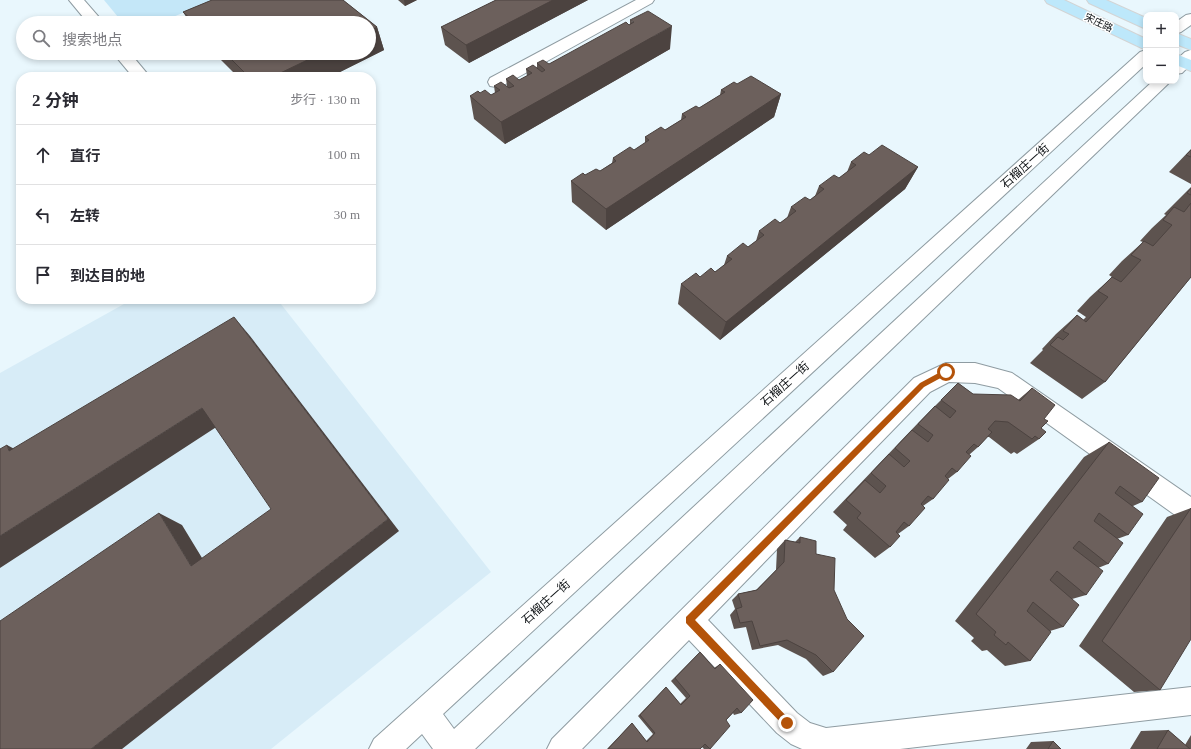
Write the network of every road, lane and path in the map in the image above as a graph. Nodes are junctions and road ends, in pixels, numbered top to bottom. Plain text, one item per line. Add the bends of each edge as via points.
1 (76, 0) edge
2 (647, 0) edge
3 (1052, 0) edge
4 (1094, 0) edge
5 (90, 16) edge
6 (1191, 18) edge
7 (1143, 23) edge
8 (1179, 27) edge
9 (1179, 39) edge
10 (1143, 44) edge
11 (1191, 45) edge
12 (1143, 58) edge
13 (127, 60) edge
14 (138, 72) edge
15 (496, 82) dead end
16 (1161, 84) edge
17 (1191, 512) edge
18 (689, 620) junction
19 (1191, 700) edge
20 (424, 713) junction
21 (384, 749) edge
22 (451, 749) edge
23 (454, 749) edge
24 (562, 749) edge

1 - 5 street
2 - 15 street
3 - 10 main road, 宋庄路
4 - 7 main road, 宋庄路
6 - 8 street
9 - 11 main road
12 - 20 street, 石榴庄一街
13 - 14 street
16 - 23 street
17 - 18 street via 1004,380 975,373 946,372 922,385
18 - 19 street via 787,723 801,734 826,743
18 - 24 street
20 - 21 street, 石榴庄一街
20 - 22 street

